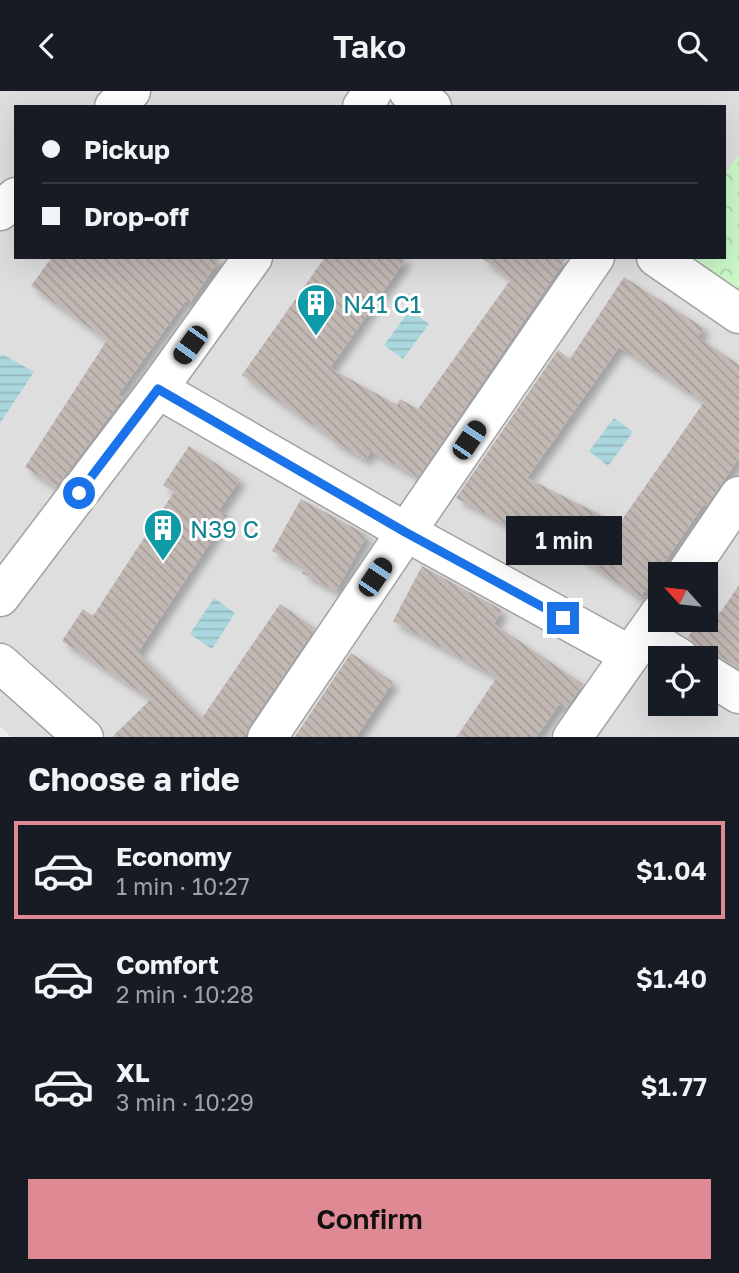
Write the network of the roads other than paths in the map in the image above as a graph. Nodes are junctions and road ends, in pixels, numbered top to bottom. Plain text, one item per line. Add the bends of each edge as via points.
1 (131, 91) edge
2 (408, 91) edge
3 (116, 105) edge
4 (429, 105) edge
5 (14, 199) edge
6 (0, 211) edge
7 (252, 259) edge
8 (595, 259) edge
9 (659, 259) edge
10 (739, 314) edge
11 (158, 389) junction
12 (739, 496) edge
13 (405, 532) junction
14 (694, 562) edge
15 (0, 597) edge
16 (645, 635) edge
17 (662, 646) edge
18 (0, 663) edge
19 (718, 681) edge
20 (739, 694) edge
21 (84, 737) edge
22 (267, 737) edge
23 (572, 737) edge

1 - 3 street
2 - 4 street
5 - 6 street
7 - 11 street
8 - 13 street
9 - 10 street
11 - 13 street
11 - 15 street
12 - 14 street
13 - 16 street
13 - 22 street
16 - 17 street
16 - 23 street
18 - 21 street
19 - 20 street

